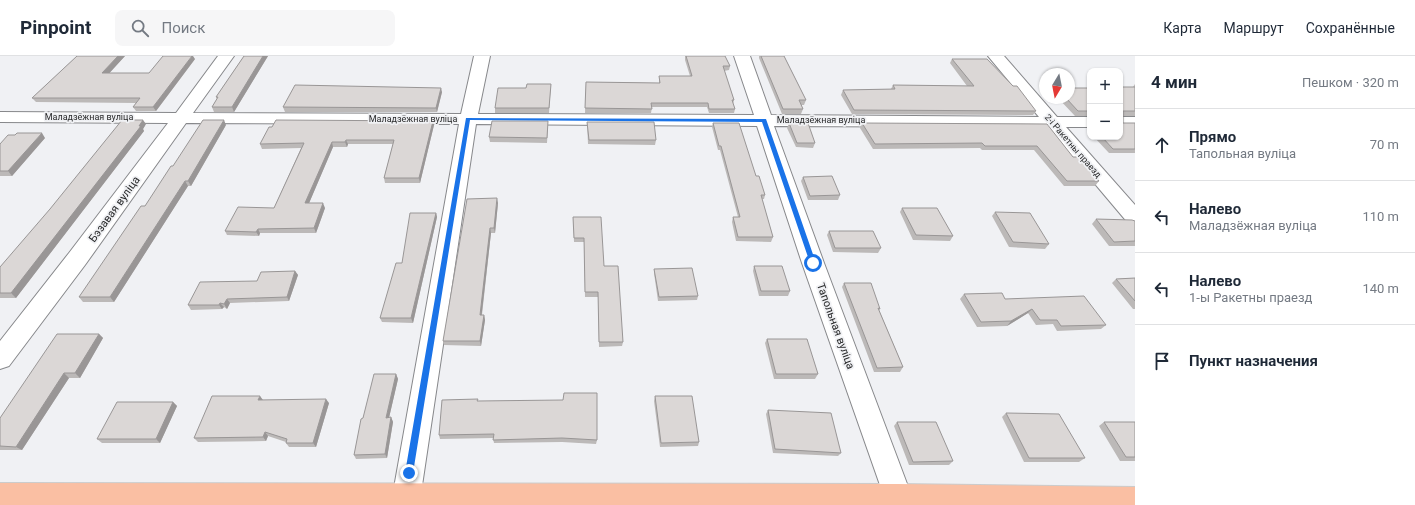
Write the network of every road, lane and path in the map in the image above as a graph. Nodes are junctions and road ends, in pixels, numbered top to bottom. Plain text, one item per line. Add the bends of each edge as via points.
1 (226, 56) edge
2 (482, 56) edge
3 (742, 56) edge
4 (996, 56) edge
5 (0, 117) edge
6 (180, 118) junction
7 (468, 119) junction
8 (764, 120) junction
9 (1052, 121) junction
10 (1087, 122) edge
11 (1123, 122) edge
12 (1135, 122) edge
13 (1135, 218) edge
14 (0, 359) edge
15 (0, 498) edge
16 (406, 499) junction
17 (1135, 501) edge
18 (900, 502) edge

1 - 6 street, Бэзавая вуліца
2 - 7 street
3 - 8 street, Тапольная вуліца
4 - 9 street, 2-і Ракетны праезд
5 - 6 street, Маладзёжная вуліца
6 - 7 street, Маладзёжная вуліца
6 - 14 street, Бэзавая вуліца
7 - 8 street, Маладзёжная вуліца
7 - 16 street
8 - 9 street, Маладзёжная вуліца
8 - 18 street, Тапольная вуліца
9 - 10 street, Маладзёжная вуліца
9 - 13 street, 2-і Ракетны праезд
11 - 12 street
15 - 16 main road
16 - 18 main road
17 - 18 main road

